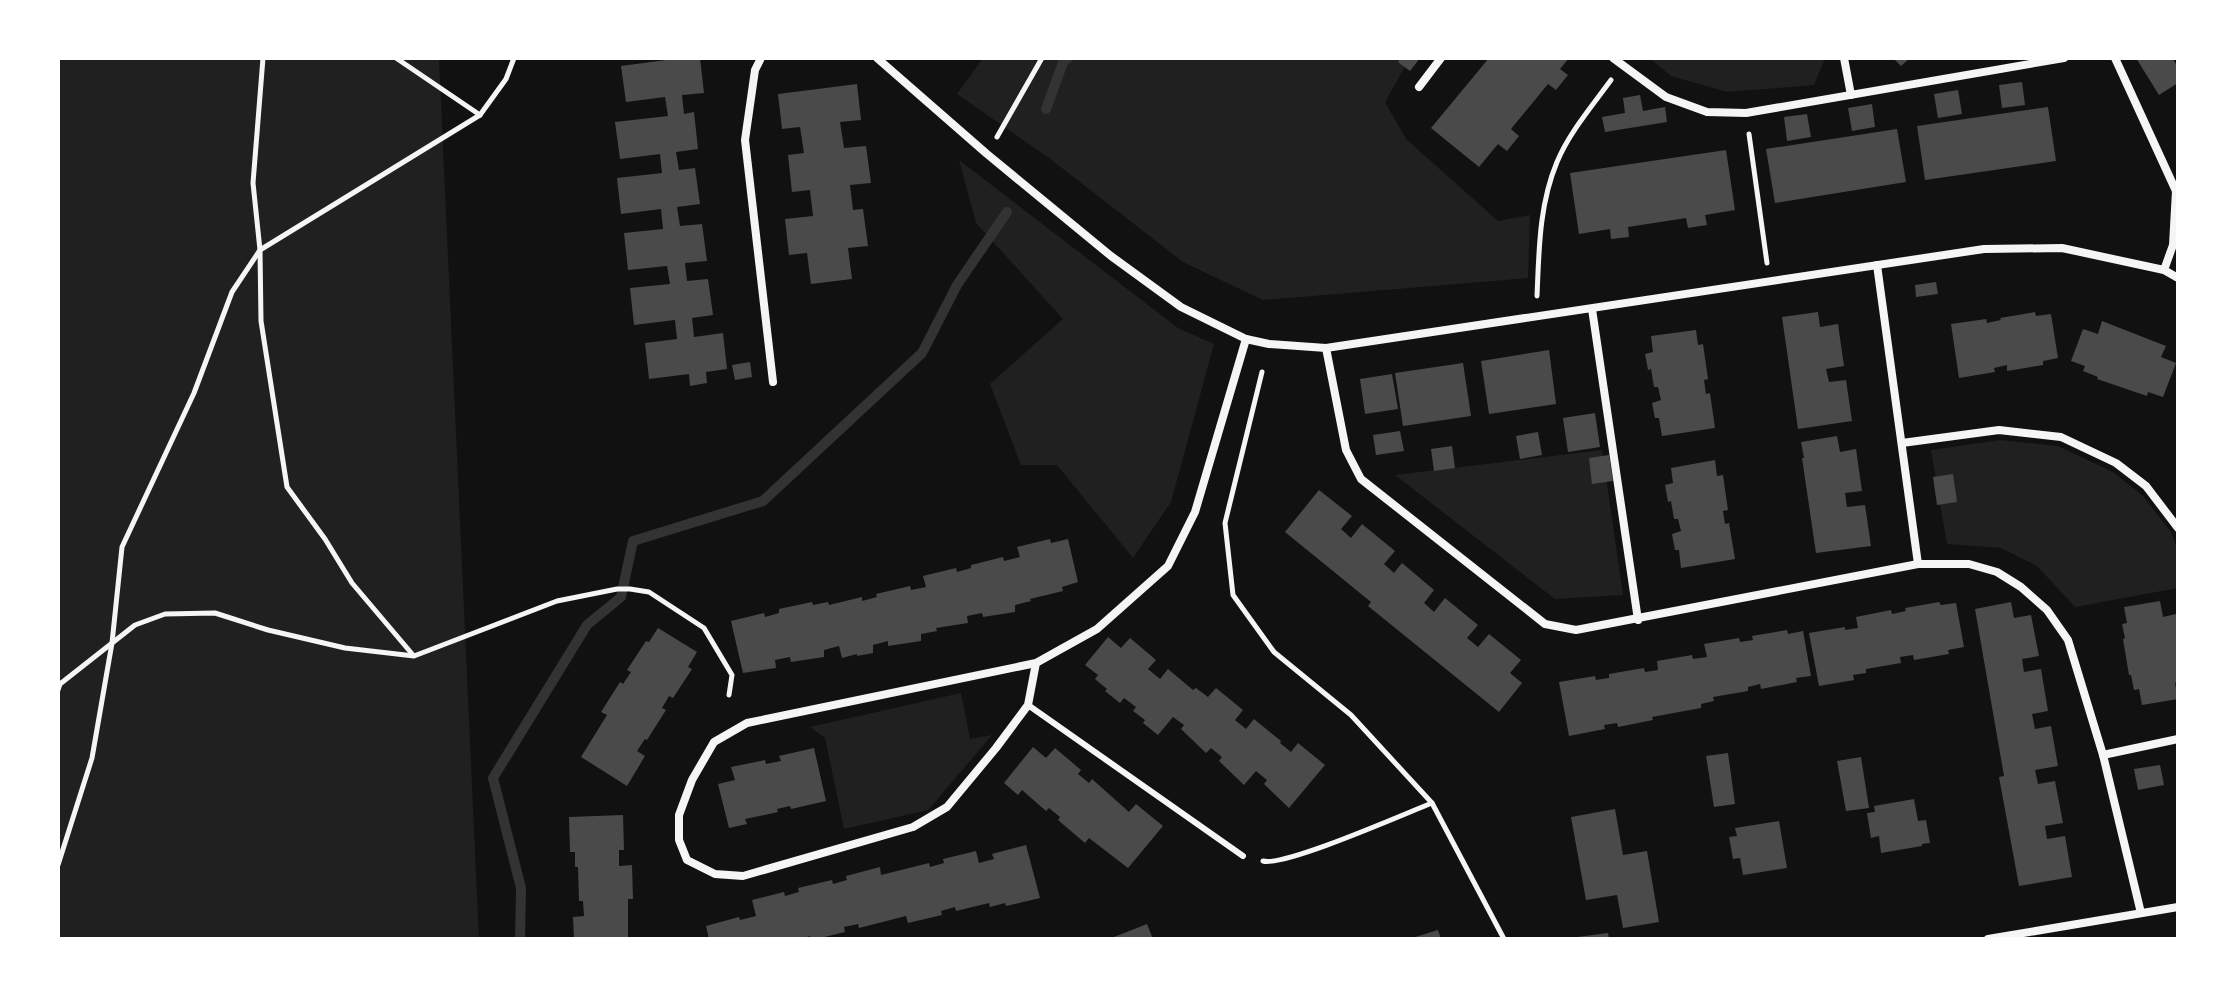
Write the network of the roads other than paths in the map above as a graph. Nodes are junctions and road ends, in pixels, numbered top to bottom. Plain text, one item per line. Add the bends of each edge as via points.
1 (761, 58) edge
2 (877, 58) edge
3 (1441, 58) edge
4 (1613, 58) edge
5 (1844, 58) edge
6 (2064, 58) edge
7 (2115, 58) edge
8 (1419, 87) dead end
9 (1851, 95) junction
10 (1877, 265) junction
11 (2164, 270) junction
12 (2178, 278) edge
13 (1592, 309) junction
14 (1246, 339) junction
15 (1326, 348) junction
16 (773, 382) dead end
17 (1902, 443) junction
18 (2178, 528) edge
19 (1918, 564) junction
20 (1638, 620) junction
21 (1036, 663) junction
22 (1028, 705) junction
23 (2178, 739) edge
24 (2103, 755) junction
25 (1243, 856) road end
26 (2178, 907) edge
27 (2141, 913) junction
28 (1988, 939) edge

1 - 16 street via 745,140
2 - 14 street via 1111,256 1181,307
3 - 8 street
4 - 9 street via 1666,97 1707,112 1746,113
5 - 9 street
6 - 9 street
7 - 11 street via 2176,191 2173,245
10 - 11 street via 1984,249 2062,248
10 - 13 street
10 - 17 street
11 - 12 street
13 - 15 street
13 - 20 street
14 - 15 street
14 - 21 street via 1195,512 1168,566 1097,629
15 - 20 street via 1346,450 1361,479 1545,624 1576,630
17 - 18 street via 1999,430 2061,437 2116,463 2146,486
17 - 19 street
19 - 20 street
19 - 24 street via 1969,564 1997,572 2047,610 2068,640
21 - 22 street
21 - 22 street via 747,723 714,742 692,780 679,815 679,840 687,860 715,874 743,876 913,827 947,807
22 - 25 lane
23 - 24 street
24 - 27 street
26 - 27 street
27 - 28 street

